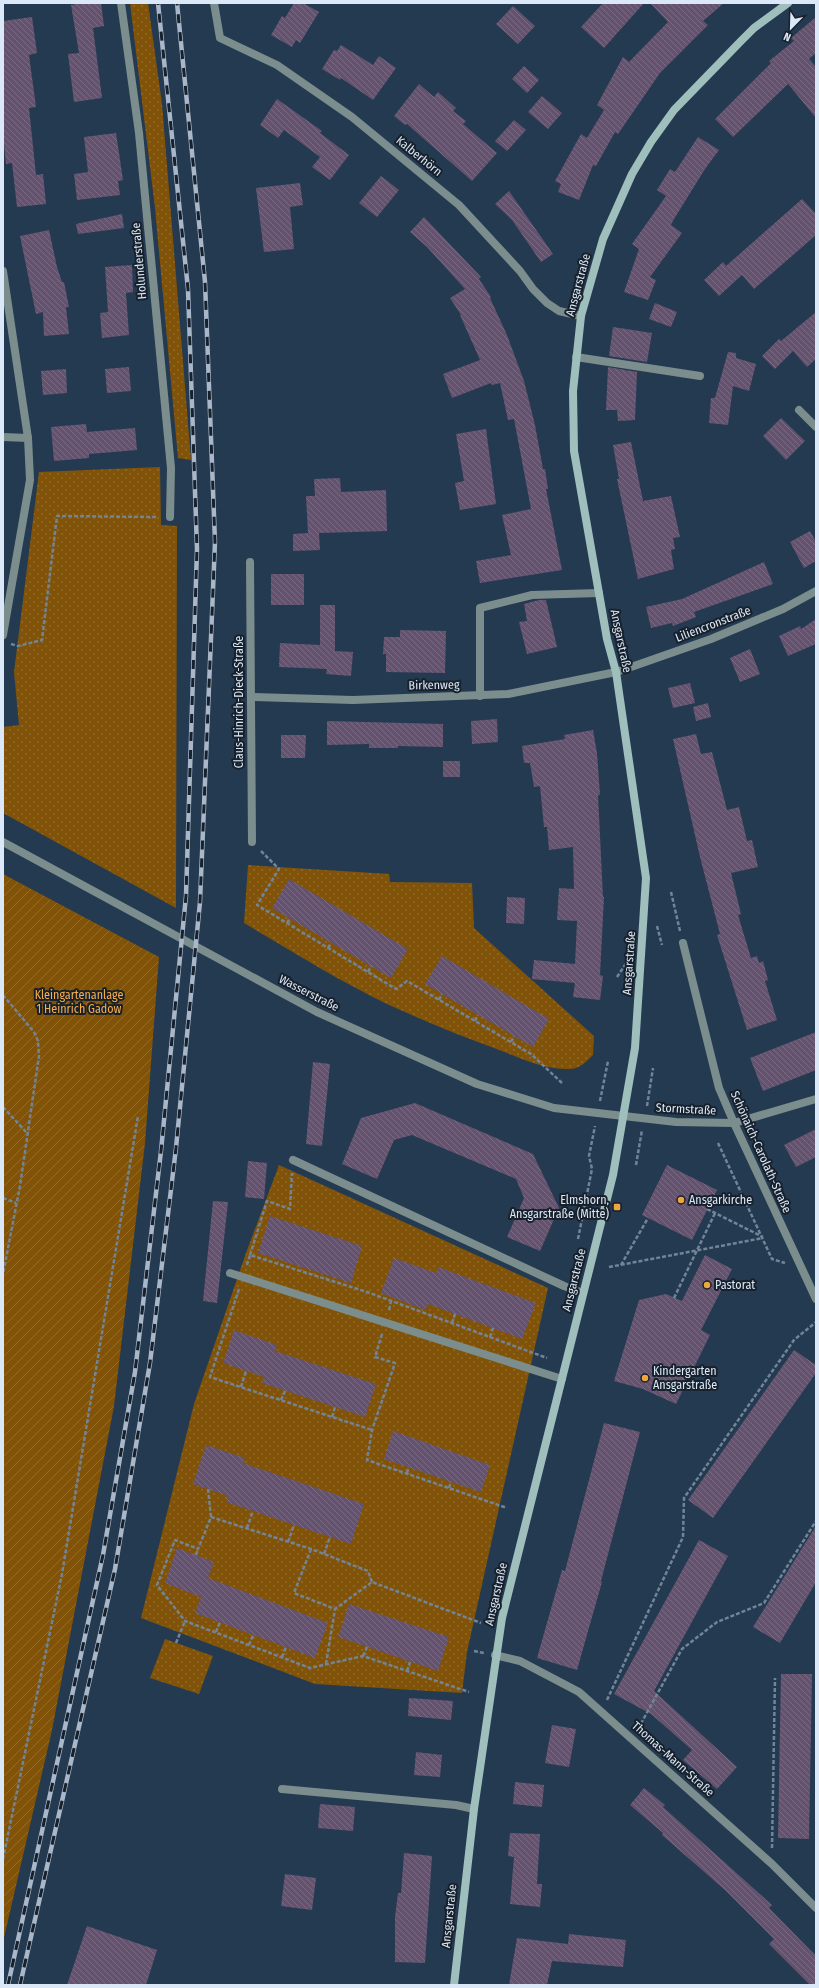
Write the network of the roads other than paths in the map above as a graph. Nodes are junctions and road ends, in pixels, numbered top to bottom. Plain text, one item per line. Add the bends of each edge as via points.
1 (121, 3) edge
2 (214, 3) edge
3 (788, 3) edge
4 (3, 271) edge
5 (581, 316) junction
6 (576, 357) junction
7 (700, 376) dead end
8 (799, 410) dead end
9 (816, 427) edge
10 (3, 437) edge
11 (28, 438) junction
12 (170, 517) road end
13 (250, 562) dead end
14 (816, 591) edge
15 (599, 593) junction
16 (4, 618) edge
17 (3, 635) edge
18 (616, 672) junction
19 (480, 696) junction
20 (251, 697) junction
21 (3, 842) edge
22 (252, 842) road end
23 (683, 943) road end
24 (816, 1099) edge
25 (623, 1116) junction
26 (734, 1123) junction
27 (293, 1160) road end
28 (230, 1274) dead end
29 (584, 1293) junction
30 (816, 1299) edge
31 (562, 1379) junction
32 (495, 1656) junction
33 (282, 1789) dead end
34 (474, 1809) junction
35 (816, 1908) edge
36 (454, 1985) edge

1 - 12 street, Holunderstraße via 139,133 170,468
2 - 5 street, Kalberhörn via 220,38 277,65 352,117 459,204 547,303 559,311
3 - 5 street, Ansgarstraße via 741,41 674,110 651,142 632,174 603,239
4 - 11 street
5 - 6 street, Ansgarstraße
6 - 7 street
6 - 15 street, Ansgarstraße via 573,392 574,451
8 - 9 street
10 - 11 street
11 - 16 street via 30,480
13 - 20 street, Claus-Hinrich-Dieck-Straße
14 - 18 street, Liliencronstraße via 783,609 711,639
15 - 18 street, Ansgarstraße
15 - 19 street via 532,595 480,608
16 - 17 street
18 - 19 street, Birkenweg via 508,694
18 - 25 street, Ansgarstraße via 646,878 635,1048
19 - 20 street, Birkenweg via 353,700
20 - 22 street, Claus-Hinrich-Dieck-Straße
21 - 25 street, Wasserstraße via 318,1012 477,1084 554,1108
23 - 26 street, Schönaich-Carolath-Straße via 720,1088
24 - 26 street, Stormstraße
25 - 26 street, Stormstraße via 676,1122
25 - 29 street, Ansgarstraße via 613,1175
26 - 30 street, Schönaich-Carolath-Straße
27 - 29 street
28 - 31 street
29 - 31 street, Ansgarstraße
31 - 32 street, Ansgarstraße via 502,1618
32 - 34 street, Ansgarstraße
32 - 35 street, Thomas-Mann-Straße via 520,1661 579,1692 772,1864
33 - 34 street via 456,1805
34 - 36 street, Ansgarstraße

